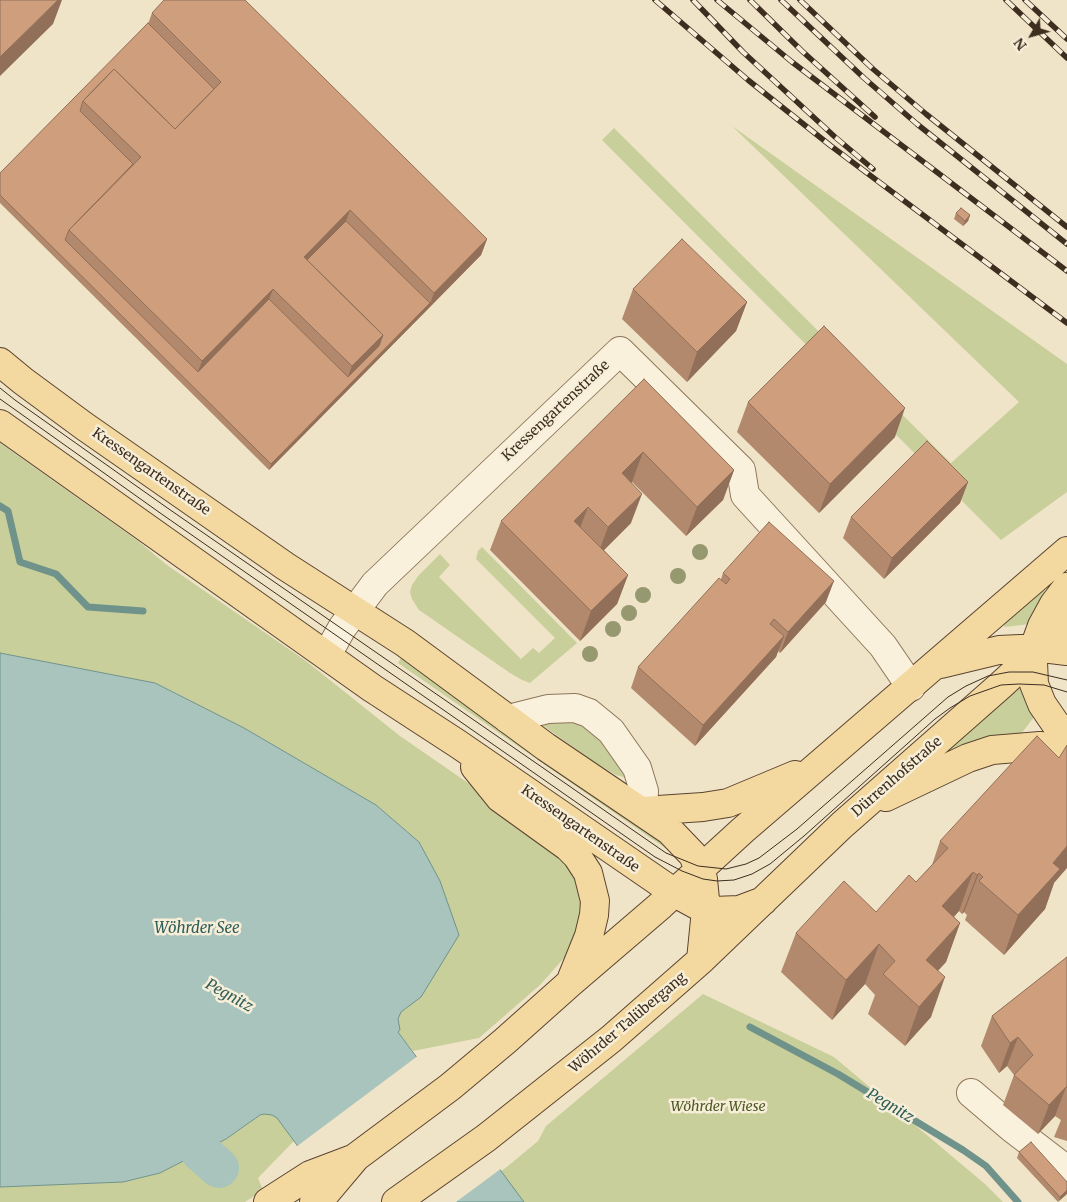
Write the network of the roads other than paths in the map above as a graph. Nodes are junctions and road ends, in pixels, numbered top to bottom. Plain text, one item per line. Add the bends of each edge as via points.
1 (0, 362) edge
2 (0, 424) edge
3 (1067, 551) edge
4 (1067, 587) edge
5 (354, 611) junction
6 (1067, 624) edge
7 (1044, 651) edge
8 (327, 655) junction
9 (935, 666) junction
10 (911, 687) junction
11 (508, 719) junction
12 (1067, 735) edge
13 (458, 744) junction
14 (1067, 749) edge
15 (820, 765) junction
16 (860, 810) junction
17 (643, 811) junction
18 (700, 870) junction
19 (675, 893) junction
20 (764, 900) junction
21 (706, 910) junction
22 (701, 960) junction
23 (570, 983) junction
24 (971, 1094) dead end
25 (1067, 1170) edge
26 (316, 1190) edge
27 (268, 1202) edge
28 (396, 1202) edge

1 - 5 main road, Kressengartenstraße via 76,421
2 - 8 main road, Kressengartenstraße
3 - 9 main road
4 - 7 main road, Dürrenhofstraße via 1048,614
5 - 8 street, Kressengartenstraße
5 - 10 street, Kressengartenstraße via 376,584 620,351 741,470 745,495 883,646
5 - 11 main road, Kressengartenstraße via 405,643
6 - 7 main road, Dürrenhofstraße
7 - 9 main road via 999,650
7 - 12 main road, Dürrenhofstraße via 1034,684 1042,704
7 - 16 main road, Dürrenhofstraße
8 - 13 main road, Kressengartenstraße
9 - 10 main road
10 - 15 main road
11 - 17 main road, Kressengartenstraße via 588,777
11 - 17 street via 548,709 576,708 589,713 611,731 637,768 644,791
13 - 19 main road, Kressengartenstraße
13 - 23 main road, Kressengartenstraße via 500,798 568,846 588,874 596,901 594,915
14 - 16 main road via 1040,746 992,750 968,758
15 - 17 main road via 728,803
15 - 18 main road
16 - 20 main road, Dürrenhofstraße
17 - 18 main road, Kressengartenstraße via 682,842
18 - 19 main road
18 - 21 main road, Kressengartenstraße
19 - 21 main road, Kressengartenstraße
19 - 23 main road
20 - 21 main road, Kressengartenstraße via 739,910
20 - 22 main road, Wöhrder Talübergang
21 - 22 main road, Kressengartenstraße
22 - 28 main road, Wöhrder Talübergang via 611,1039 486,1138
23 - 26 main road via 450,1087
24 - 25 street
26 - 27 main road

